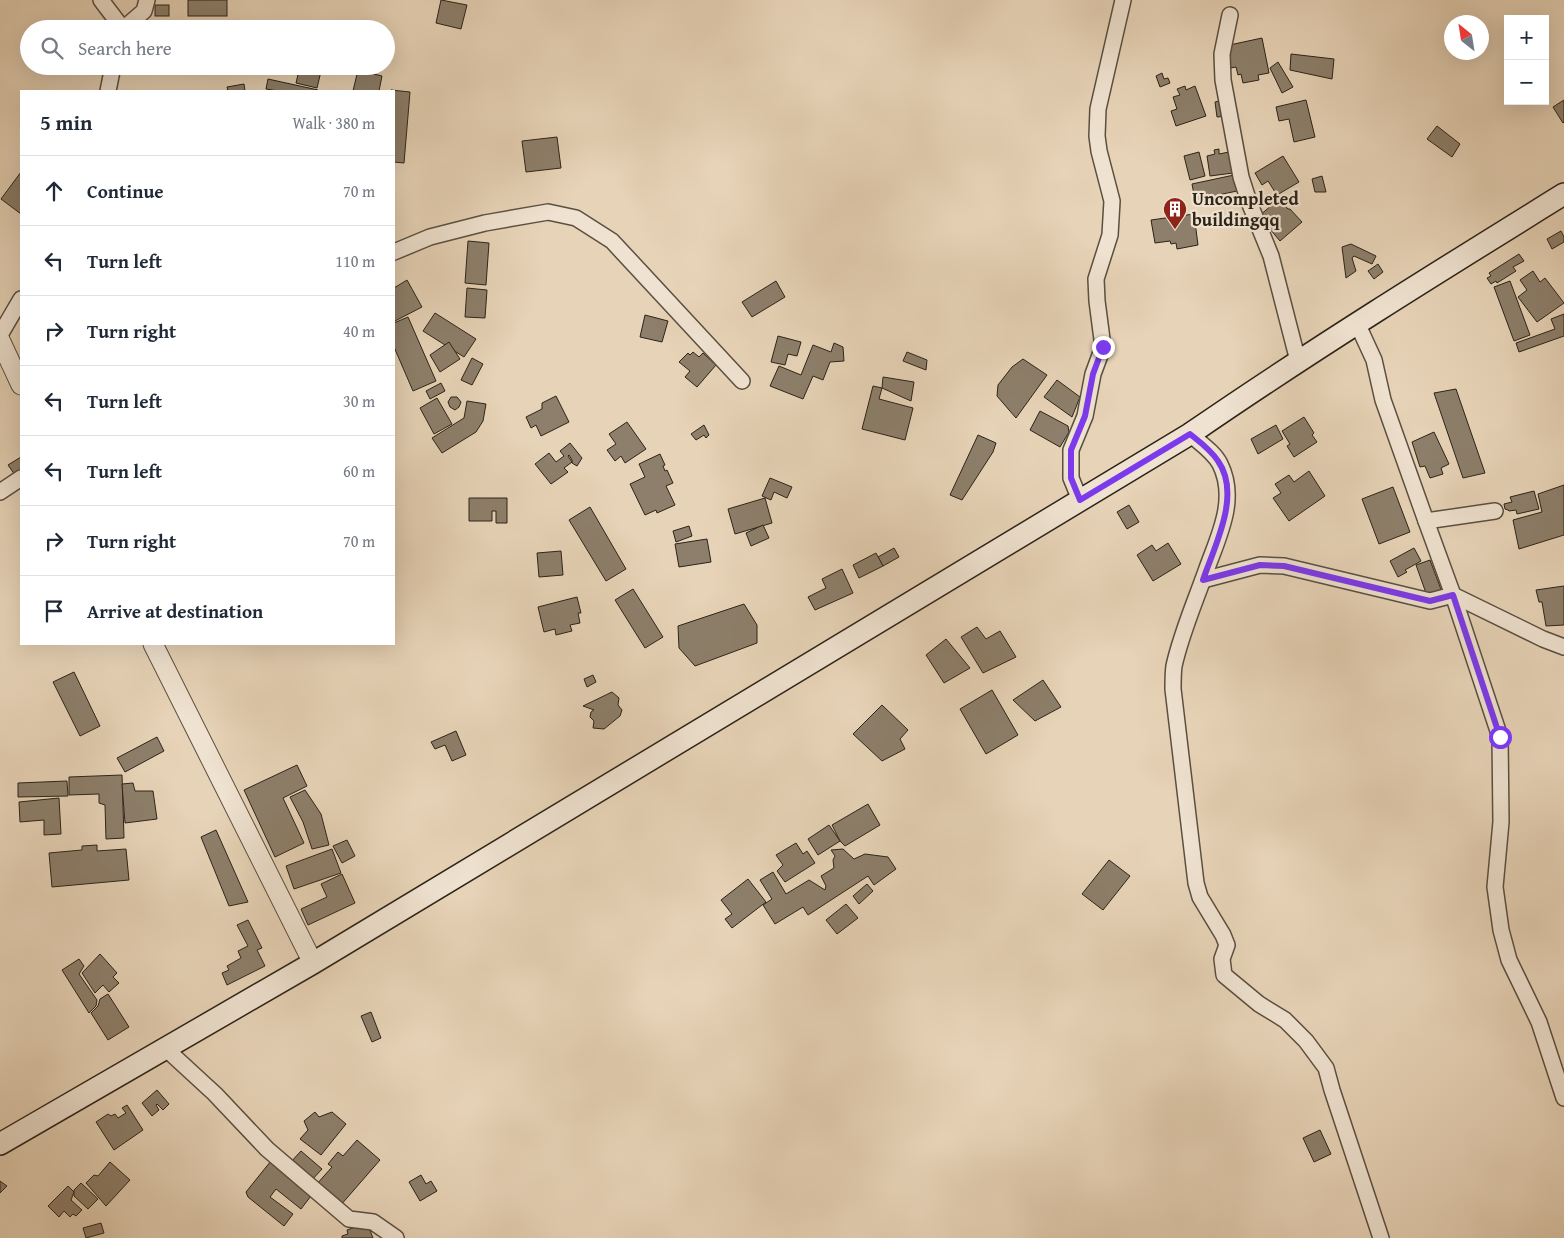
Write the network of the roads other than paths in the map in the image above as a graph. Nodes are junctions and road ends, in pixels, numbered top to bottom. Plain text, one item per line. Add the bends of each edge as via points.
1 (101, 0) edge
2 (147, 0) edge
3 (1123, 0) edge
4 (1230, 15) dead end
5 (116, 20) edge
6 (134, 20) edge
7 (111, 75) edge
8 (108, 90) edge
9 (1564, 194) edge
10 (395, 252) edge
11 (20, 301) edge
12 (1357, 323) junction
13 (0, 335) edge
14 (0, 340) edge
15 (1298, 361) junction
16 (742, 381) dead end
17 (20, 383) edge
18 (1190, 434) junction
19 (20, 479) edge
20 (0, 492) edge
21 (1080, 500) junction
22 (1495, 511) dead end
23 (1426, 521) junction
24 (1203, 580) junction
25 (1453, 595) junction
26 (154, 645) edge
27 (1564, 647) edge
28 (313, 963) junction
29 (165, 1048) junction
30 (1564, 1098) edge
31 (0, 1144) edge
32 (396, 1238) edge
33 (1381, 1238) edge

1 - 5 street
2 - 6 street via 144,11
3 - 21 street via 1098,110 1099,151 1112,201 1110,235 1096,279 1103,347 1093,374 1085,416 1071,450 1071,478
4 - 15 street via 1222,54 1223,80 1241,177 1271,256
7 - 8 street
9 - 12 main road
10 - 16 street via 485,223 548,212 576,218 612,241
11 - 13 street
12 - 15 main road
12 - 23 street via 1374,360 1383,400
14 - 17 street
15 - 18 main road
18 - 21 main road
18 - 24 street via 1219,462 1227,490 1222,530
19 - 20 street
21 - 28 main road
22 - 23 street
23 - 25 street
24 - 25 street via 1260,565 1284,566 1430,601
24 - 33 street via 1180,645 1173,689 1196,883 1200,897 1223,935 1226,945 1222,959 1224,975 1285,1020 1306,1040 1326,1068
25 - 27 street
25 - 30 street via 1500,737 1501,822 1495,887 1500,930 1509,960 1539,1022
26 - 28 street
28 - 29 main road
29 - 31 main road
29 - 32 street via 267,1149 348,1219 373,1222

